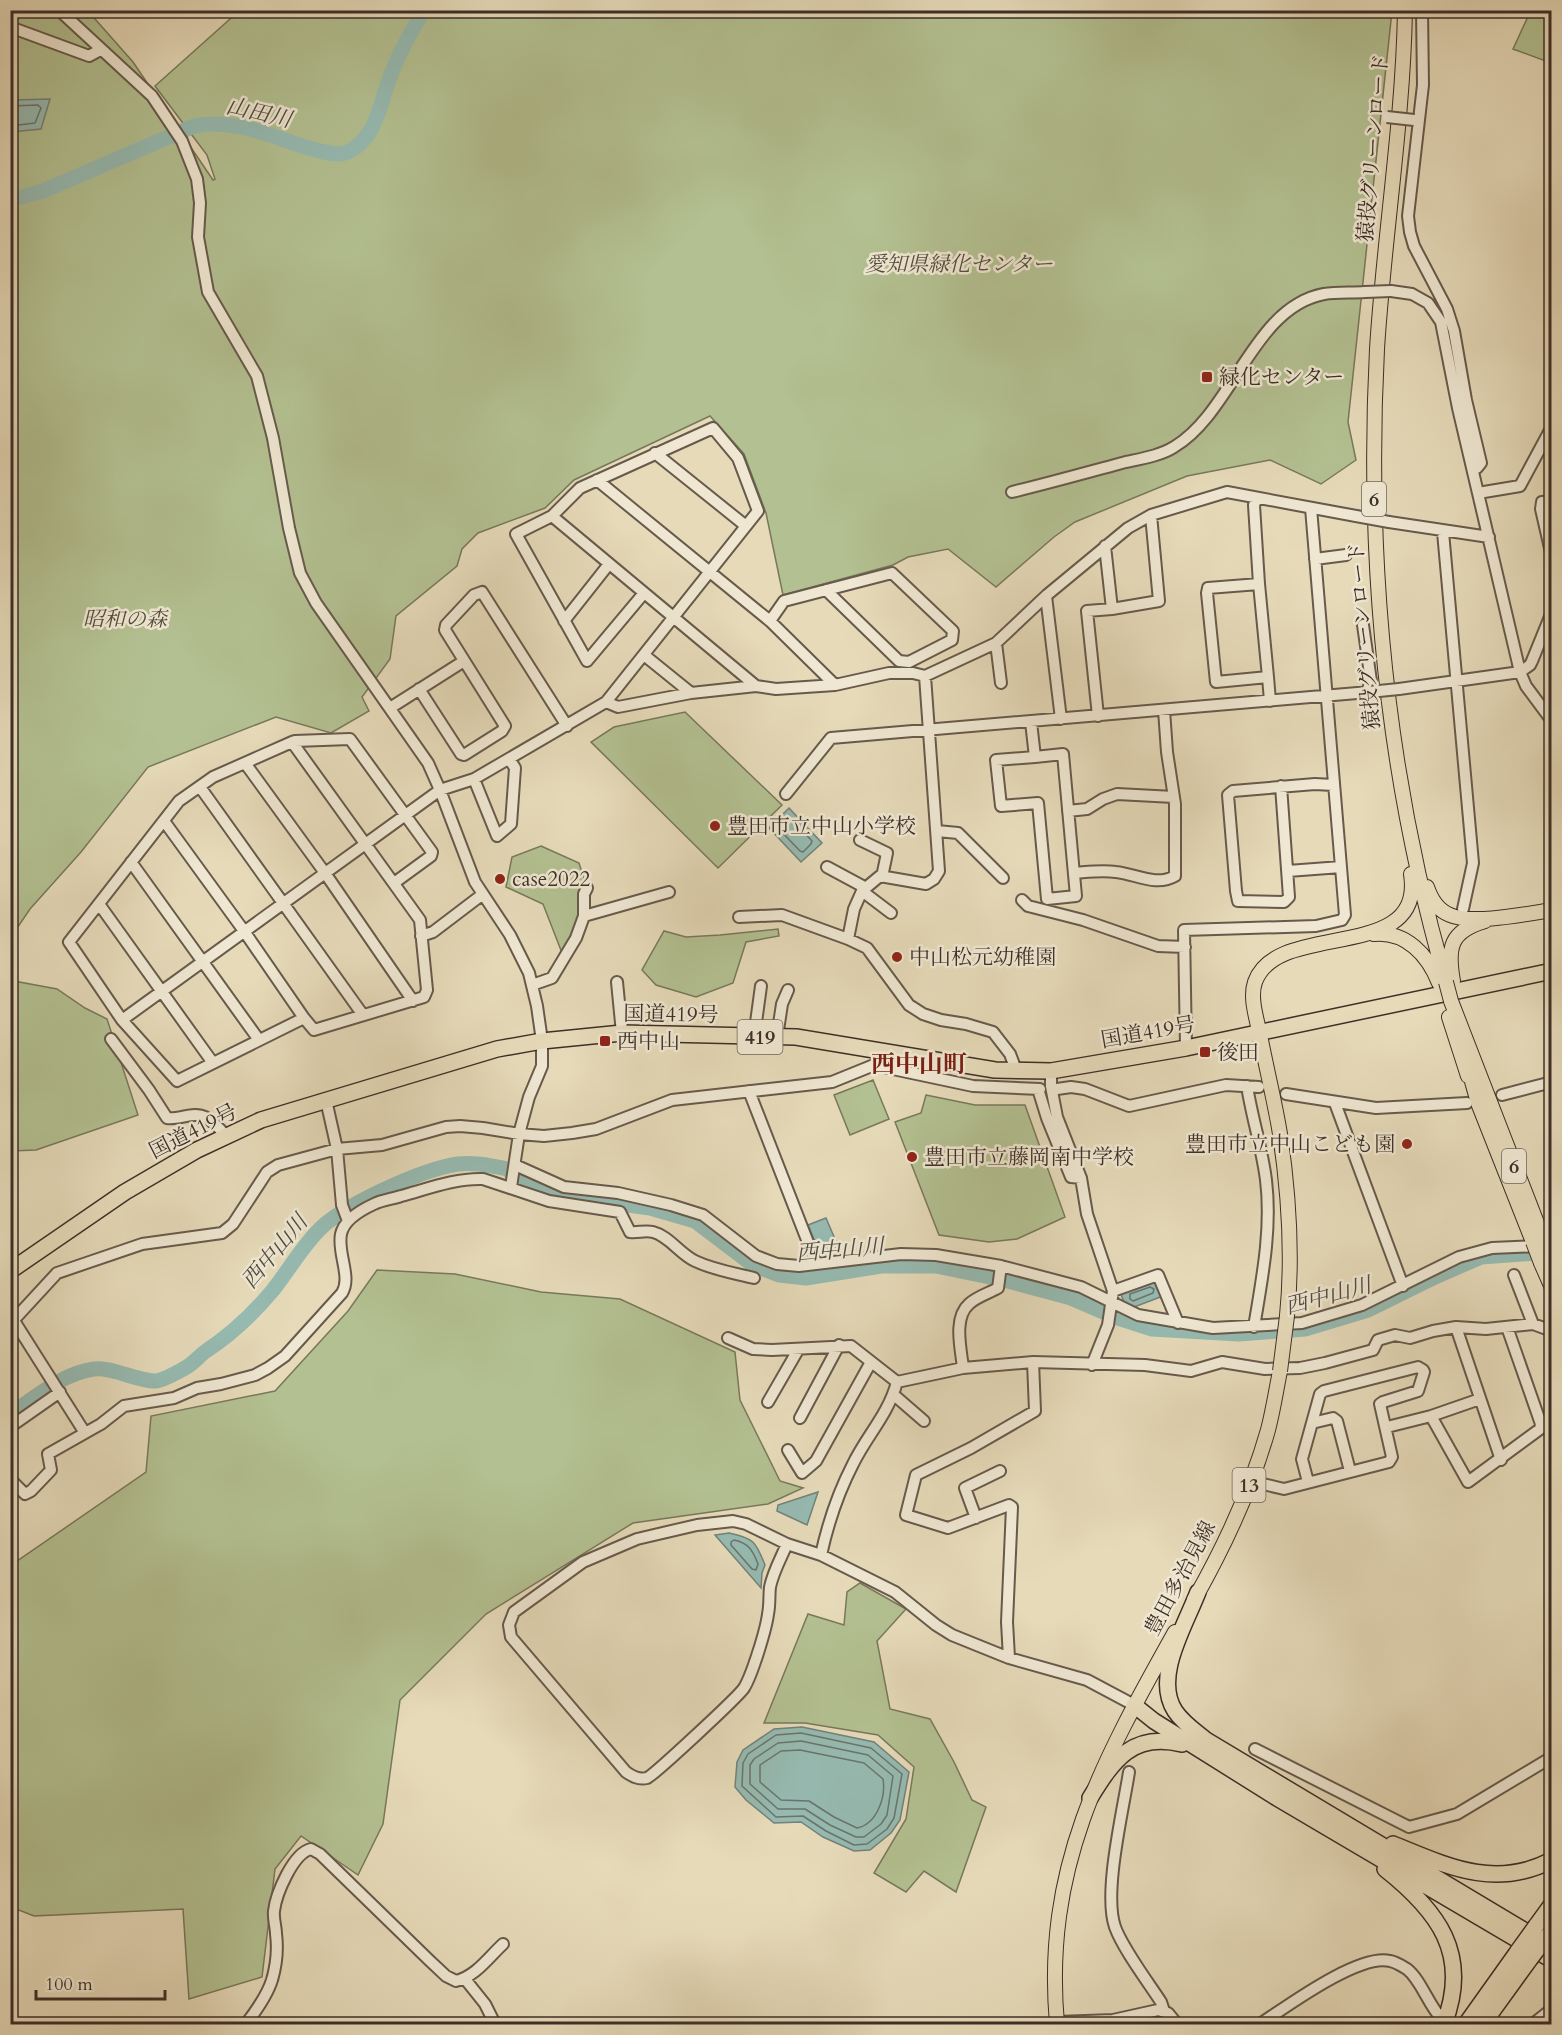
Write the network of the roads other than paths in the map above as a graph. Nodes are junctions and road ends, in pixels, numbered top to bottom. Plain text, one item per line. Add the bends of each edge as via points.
1 (59, 10) edge
2 (1405, 10) edge
3 (1422, 10) edge
4 (10, 27) edge
5 (100, 51) junction
6 (1387, 117) dead end
7 (1417, 139) junction
8 (1551, 432) edge
9 (655, 453) junction
10 (1473, 469) junction
11 (597, 480) junction
12 (1012, 492) dead end
13 (1478, 493) junction
14 (1257, 498) junction
15 (1551, 501) edge
16 (1311, 508) junction
17 (1151, 515) junction
18 (552, 516) junction
19 (746, 526) junction
20 (1443, 532) junction
21 (1489, 537) junction
22 (1105, 546) junction
23 (1346, 555) dead end
24 (1551, 556) edge
25 (1315, 559) junction
26 (609, 564) junction
27 (710, 572) junction
28 (1259, 584) junction
29 (826, 590) junction
30 (644, 593) junction
31 (1046, 596) junction
32 (1112, 609) junction
33 (1551, 612) edge
34 (674, 617) junction
35 (564, 621) junction
36 (770, 621) junction
37 (1363, 625) dead end
38 (996, 643) junction
39 (644, 655) junction
40 (464, 661) junction
41 (1520, 672) junction
42 (925, 676) junction
43 (1268, 677) junction
44 (1457, 682) junction
45 (1001, 683) dead end
46 (835, 685) junction
47 (756, 686) junction
48 (420, 689) junction
49 (1368, 692) junction
50 (691, 693) junction
51 (1325, 697) junction
52 (1270, 701) junction
53 (606, 702) junction
54 (390, 708) junction
55 (1164, 710) junction
56 (1098, 716) junction
57 (1060, 719) junction
58 (1551, 721) edge
59 (1031, 722) junction
60 (567, 726) junction
61 (928, 731) junction
62 (292, 742) junction
63 (1396, 756) junction
64 (1035, 757) junction
65 (510, 760) junction
66 (245, 763) junction
67 (474, 779) junction
68 (1334, 785) junction
69 (1281, 786) junction
70 (200, 787) junction
71 (440, 789) junction
72 (1401, 789) junction
73 (786, 794) dead end
74 (1174, 798) junction
75 (1068, 811) junction
76 (405, 814) junction
77 (164, 821) junction
78 (937, 831) junction
79 (860, 840) dead end
80 (364, 844) junction
81 (131, 862) junction
82 (827, 867) dead end
83 (1341, 867) junction
84 (1288, 871) junction
85 (324, 873) junction
86 (1074, 873) junction
87 (882, 877) junction
88 (1003, 878) dead end
89 (394, 883) junction
90 (587, 888) dead end
91 (864, 889) junction
92 (669, 892) dead end
93 (483, 894) junction
94 (1022, 900) dead end
95 (283, 903) junction
96 (99, 904) junction
97 (1463, 909) dead end
98 (1551, 910) edge
99 (891, 913) dead end
100 (584, 916) junction
101 (739, 917) dead end
102 (1496, 918) junction
103 (244, 931) junction
104 (422, 936) junction
105 (1351, 936) junction
106 (848, 939) junction
107 (1185, 947) junction
108 (203, 961) junction
109 (1551, 971) edge
110 (617, 982) dead end
111 (1446, 982) junction
112 (532, 985) junction
113 (761, 986) dead end
114 (788, 990) dead end
115 (162, 991) junction
116 (413, 1001) junction
117 (1451, 1001) junction
118 (363, 1015) junction
119 (304, 1018) junction
120 (122, 1020) junction
121 (1260, 1031) junction
122 (622, 1033) junction
123 (754, 1036) junction
124 (777, 1037) junction
125 (111, 1039) dead end
126 (259, 1040) junction
127 (543, 1041) junction
128 (1186, 1048) junction
129 (213, 1063) junction
130 (1016, 1070) junction
131 (1051, 1071) junction
132 (1551, 1082) edge
133 (1247, 1086) junction
134 (1259, 1088) dead end
135 (1057, 1089) dead end
136 (749, 1091) junction
137 (1286, 1094) dead end
138 (1502, 1095) dead end
139 (326, 1100) junction
140 (1335, 1103) junction
141 (1472, 1103) junction
142 (519, 1134) junction
143 (227, 1137) junction
144 (337, 1149) junction
145 (514, 1168) junction
146 (1081, 1178) junction
147 (511, 1187) junction
148 (347, 1219) junction
149 (1543, 1243) edge
150 (755, 1258) junction
151 (1546, 1261) edge
152 (816, 1263) junction
153 (1001, 1268) junction
154 (10, 1271) edge
155 (1514, 1275) dead end
156 (1402, 1286) junction
157 (1551, 1288) edge
158 (1113, 1291) junction
159 (1112, 1305) junction
160 (12, 1320) edge
161 (1178, 1323) junction
162 (1533, 1324) junction
163 (1254, 1327) junction
164 (1507, 1327) junction
165 (1456, 1328) junction
166 (1551, 1331) edge
167 (728, 1338) dead end
168 (839, 1346) junction
169 (798, 1350) junction
170 (871, 1362) junction
171 (1033, 1362) junction
172 (1092, 1365) junction
173 (963, 1368) junction
174 (897, 1382) junction
175 (59, 1391) junction
176 (894, 1395) junction
177 (1480, 1399) junction
178 (768, 1402) dead end
179 (1431, 1416) junction
180 (800, 1418) dead end
181 (924, 1422) dead end
182 (1312, 1423) junction
183 (10, 1427) edge
184 (1387, 1427) junction
185 (85, 1433) junction
186 (788, 1450) dead end
187 (1502, 1460) junction
188 (1000, 1471) dead end
189 (1350, 1472) junction
190 (10, 1479) edge
191 (1250, 1481) junction
192 (1308, 1482) junction
193 (976, 1518) junction
194 (787, 1544) junction
195 (821, 1556) junction
196 (1198, 1592) junction
197 (1009, 1658) junction
198 (1134, 1706) junction
199 (1203, 1745) junction
200 (1255, 1749) dead end
201 (1551, 1757) edge
202 (1130, 1772) dead end
203 (1090, 1798) junction
204 (1348, 1832) junction
205 (1551, 1860) edge
206 (1551, 1904) edge
207 (1548, 1936) edge
208 (503, 1944) dead end
209 (1534, 1958) edge
210 (465, 1979) junction
211 (1551, 2009) edge
212 (1164, 2011) junction
213 (1442, 2021) edge
214 (1057, 2023) edge
215 (246, 2025) edge
216 (495, 2025) edge
217 (1177, 2025) edge
218 (1260, 2025) edge
219 (1466, 2025) edge
220 (1483, 2025) edge
221 (1489, 2025) edge
222 (1533, 2025) edge

1 - 5 street
2 - 63 main road, 猿投グリーンロード / 6 via 1377,349 1374,460 1378,590
3 - 7 street via 1423,85
4 - 5 street via 89,56
5 - 54 street via 152,96 182,141 197,180 198,237 208,292 257,376 300,573 316,603
6 - 7 street, bridge via 1414,120 1412,138
7 - 10 street via 1408,216 1410,232 1454,331 1481,463
8 - 13 street via 1520,486
9 - 11 street
9 - 19 street
9 - 19 street via 713,428 738,458 758,512
10 - 12 street, bridge via 1441,322 1428,303 1412,294 1391,291 1323,294 1279,318 1260,339 1210,416 1173,448
10 - 13 street
11 - 18 street via 580,488
11 - 27 street
13 - 21 street
14 - 16 street
14 - 17 street via 1227,492
14 - 28 street via 1254,505
15 - 24 street via 1542,502 1541,509
16 - 20 street, bridge
16 - 25 street
17 - 22 street
17 - 32 street via 1159,601
18 - 26 street
18 - 35 street via 516,534
19 - 27 street
20 - 21 street
20 - 44 street
21 - 41 street
22 - 31 street
22 - 32 street
23 - 25 street
25 - 51 street
26 - 30 street
26 - 35 street
27 - 34 street
27 - 36 street
28 - 43 street
28 - 43 street via 1208,588 1207,593 1216,682
29 - 29 street via 892,573 953,631 952,640 909,662 899,661
29 - 36 street via 784,602
30 - 34 street
30 - 35 street via 587,661
31 - 38 street
31 - 57 street
32 - 56 street via 1087,611
33 - 41 street via 1530,666
34 - 39 street
34 - 47 street
36 - 46 street
37 - 49 street via 1371,681
38 - 42 street
38 - 45 street
39 - 50 street
39 - 53 street
40 - 48 street
40 - 48 street via 505,726 502,731 461,754
40 - 60 street via 445,630 446,625 474,595 482,592
41 - 44 street
41 - 58 street
42 - 46 street via 889,673
42 - 61 street
43 - 52 street
44 - 49 street, bridge
44 - 97 street via 1473,863
46 - 47 street via 776,689
47 - 50 street
48 - 54 street
49 - 51 street
50 - 53 street via 618,707
51 - 52 street
51 - 68 street
52 - 55 street
53 - 60 street
54 - 71 street
55 - 56 street
55 - 74 street
56 - 57 street
57 - 59 street
59 - 61 street
59 - 64 street
60 - 65 street
61 - 73 street via 831,738
61 - 78 street
62 - 66 street
62 - 76 street via 350,738
62 - 80 street
63 - 72 main road, 猿投グリーンロード / 6
63 - 105 main road via 1413,897 1395,921
64 - 75 street via 1063,754
64 - 86 street via 996,760 1001,806 1038,803 1047,899 1076,896
65 - 67 street
65 - 67 street via 515,768 511,824 497,836
66 - 70 street
66 - 85 street
67 - 71 street
68 - 69 street
68 - 83 street
69 - 84 street
69 - 84 street via 1233,791 1228,795 1238,901 1284,902 1289,897
70 - 77 street via 179,801
70 - 95 street
71 - 76 street
71 - 93 street
72 - 102 main road via 1428,890 1436,905 1457,917
72 - 111 main road, 猿投グリーンロード / 6
74 - 75 street via 1117,794 1087,809
74 - 86 street via 1175,876 1169,880 1119,872
75 - 86 street
76 - 80 street
76 - 89 street via 432,852
77 - 81 street
77 - 103 street
78 - 87 street via 939,872 934,879 926,884
78 - 88 street via 958,833
79 - 87 street via 887,854
80 - 85 street
80 - 89 street
81 - 96 street
81 - 108 street
82 - 91 street
83 - 84 street
83 - 107 street via 1345,915 1342,920 1316,926 1185,930
85 - 95 street
85 - 116 street
87 - 91 street
89 - 104 street via 420,920
90 - 100 street
91 - 99 street
91 - 106 street via 854,909
92 - 100 street
93 - 104 street
93 - 112 street via 510,935
94 - 107 street via 1028,906 1158,946
95 - 103 street
95 - 118 street
96 - 115 street
96 - 120 street via 69,942
98 - 102 main road
100 - 112 street via 552,978
101 - 106 street via 782,915
102 - 111 main road via 1457,935
103 - 108 street
103 - 119 street
104 - 116 street via 428,990 424,997
105 - 111 main road via 1378,933 1407,941
105 - 121 main road, 豊田多治見線 via 1289,953 1260,972 1254,987
106 - 130 street via 867,948 909,1005 923,1014 993,1032 1010,1054
107 - 128 street
108 - 115 street
108 - 126 street
109 - 121 highway, 国道419号 / 419
110 - 122 street
111 - 117 main road
112 - 127 street
113 - 123 street
114 - 124 street
115 - 120 street
115 - 129 street
116 - 118 street
117 - 141 main road, 6
117 - 149 main road, 6
118 - 119 street via 314,1030
119 - 126 street
120 - 129 street via 177,1081
121 - 128 highway, 国道419号 / 419
121 - 191 main road, 豊田多治見線 / 13, bridge via 1280,1134 1290,1214 1290,1283 1280,1371 1268,1430
122 - 123 highway, 国道419号 / 419
122 - 127 highway, 国道419号 / 419
123 - 124 highway, 国道419号 / 419
124 - 130 highway, 国道419号 / 419
125 - 143 street via 167,1118 200,1115
126 - 129 street
127 - 139 highway, 国道419号 / 419 via 497,1049
127 - 142 street via 542,1066
128 - 131 highway, 国道419号 / 419
130 - 131 highway, 国道419号 / 419
131 - 146 street via 1057,1117
132 - 138 street
133 - 134 street
133 - 135 street via 1226,1085 1129,1106 1085,1089
133 - 163 street via 1266,1183 1264,1268
136 - 142 street via 672,1100 580,1132
136 - 146 street via 832,1082 868,1066 880,1065 973,1086 1039,1089 1071,1177
136 - 152 street
137 - 140 street
139 - 143 highway, 国道419号 / 419 via 261,1120
139 - 144 street
140 - 141 street via 1376,1108
140 - 156 street
141 - 149 main road, 6
142 - 144 street via 446,1127 382,1145
142 - 145 street
143 - 154 highway, 国道419号 / 419 via 125,1192
144 - 148 street
144 - 160 street via 278,1165 267,1172 234,1224 222,1233 142,1244 57,1272
145 - 147 street
145 - 150 street via 564,1187 618,1193 703,1215
146 - 158 street via 1087,1214
147 - 148 street via 483,1179 455,1182 375,1203
147 - 150 street via 549,1200 620,1212 630,1232 660,1235 694,1261 718,1270 749,1276
148 - 185 street via 340,1245 346,1287 285,1356 255,1375 197,1388 174,1398 124,1406
149 - 151 main road, 6, bridge
149 - 156 street via 1492,1248 1459,1257
150 - 152 street via 799,1266
151 - 157 main road, 6
152 - 153 street via 901,1254 936,1255
153 - 159 street via 1082,1287
153 - 173 street via 998,1288 969,1302 962,1312
155 - 162 street
156 - 163 street via 1362,1305 1302,1323
158 - 159 street
158 - 161 street via 1158,1275
159 - 161 street
159 - 172 street
160 - 175 street
161 - 163 street via 1213,1328
162 - 164 street
162 - 166 street
164 - 165 street
164 - 187 street via 1541,1424 1540,1430
165 - 172 street via 1410,1338 1395,1335 1378,1340 1373,1350 1300,1368 1265,1369 1222,1362 1191,1371 1145,1365
165 - 177 street
167 - 169 street via 753,1349
168 - 169 street
168 - 170 street via 851,1346
168 - 180 street
169 - 178 street
170 - 174 street
170 - 186 street via 816,1461 802,1473
171 - 172 street
171 - 173 street
171 - 193 street via 1035,1411 916,1475 906,1515 948,1528
173 - 174 street
174 - 176 street
175 - 183 street
175 - 185 street
176 - 181 street
176 - 195 street via 854,1461 834,1506
177 - 179 street
177 - 187 street
179 - 184 street
179 - 187 street via 1470,1485
182 - 184 street via 1324,1391 1418,1366 1424,1372 1418,1391 1380,1404
182 - 189 street via 1333,1418 1337,1421
182 - 192 street via 1302,1459
184 - 189 street via 1392,1457 1389,1462
185 - 190 street via 48,1454 51,1470 31,1491 25,1494
188 - 193 street via 965,1488
189 - 192 street
191 - 192 street via 1279,1489
191 - 196 main road, 豊田多治見線 / 13 via 1227,1538
193 - 197 street via 1012,1507
194 - 194 street via 733,1521 637,1539 583,1562 514,1612 509,1625 511,1637 626,1772 646,1778 744,1688 769,1613 772,1581
194 - 195 street
195 - 197 street via 895,1592 952,1635
196 - 198 main road, 豊田多治見線 / 13
196 - 199 highway via 1166,1681 1176,1713
197 - 198 street via 1087,1680
198 - 199 highway via 1158,1713
198 - 203 main road, 豊田多治見線 / 13
199 - 203 highway via 1142,1742 1114,1763
199 - 204 highway
200 - 201 street via 1409,1827 1457,1814
202 - 212 street via 1116,1857 1112,1912 1118,1934
203 - 214 main road, 豊田多治見線 / 13 via 1077,1831 1059,1913 1054,1978
204 - 205 highway via 1482,1874 1519,1873
204 - 207 highway
204 - 209 highway
204 - 213 highway via 1426,1906 1442,1928 1455,1978 1451,2003
206 - 207 highway
207 - 209 highway, bridge
208 - 210 street
209 - 219 highway
209 - 220 highway
209 - 221 highway
210 - 215 street via 456,1982 446,1976 329,1862 310,1849 300,1854 283,1884 274,1911 277,1937 272,1980
210 - 216 street via 485,2004
211 - 222 street
212 - 214 street via 1113,2020
212 - 217 street
213 - 218 street via 1412,1973 1384,1960 1320,1984

